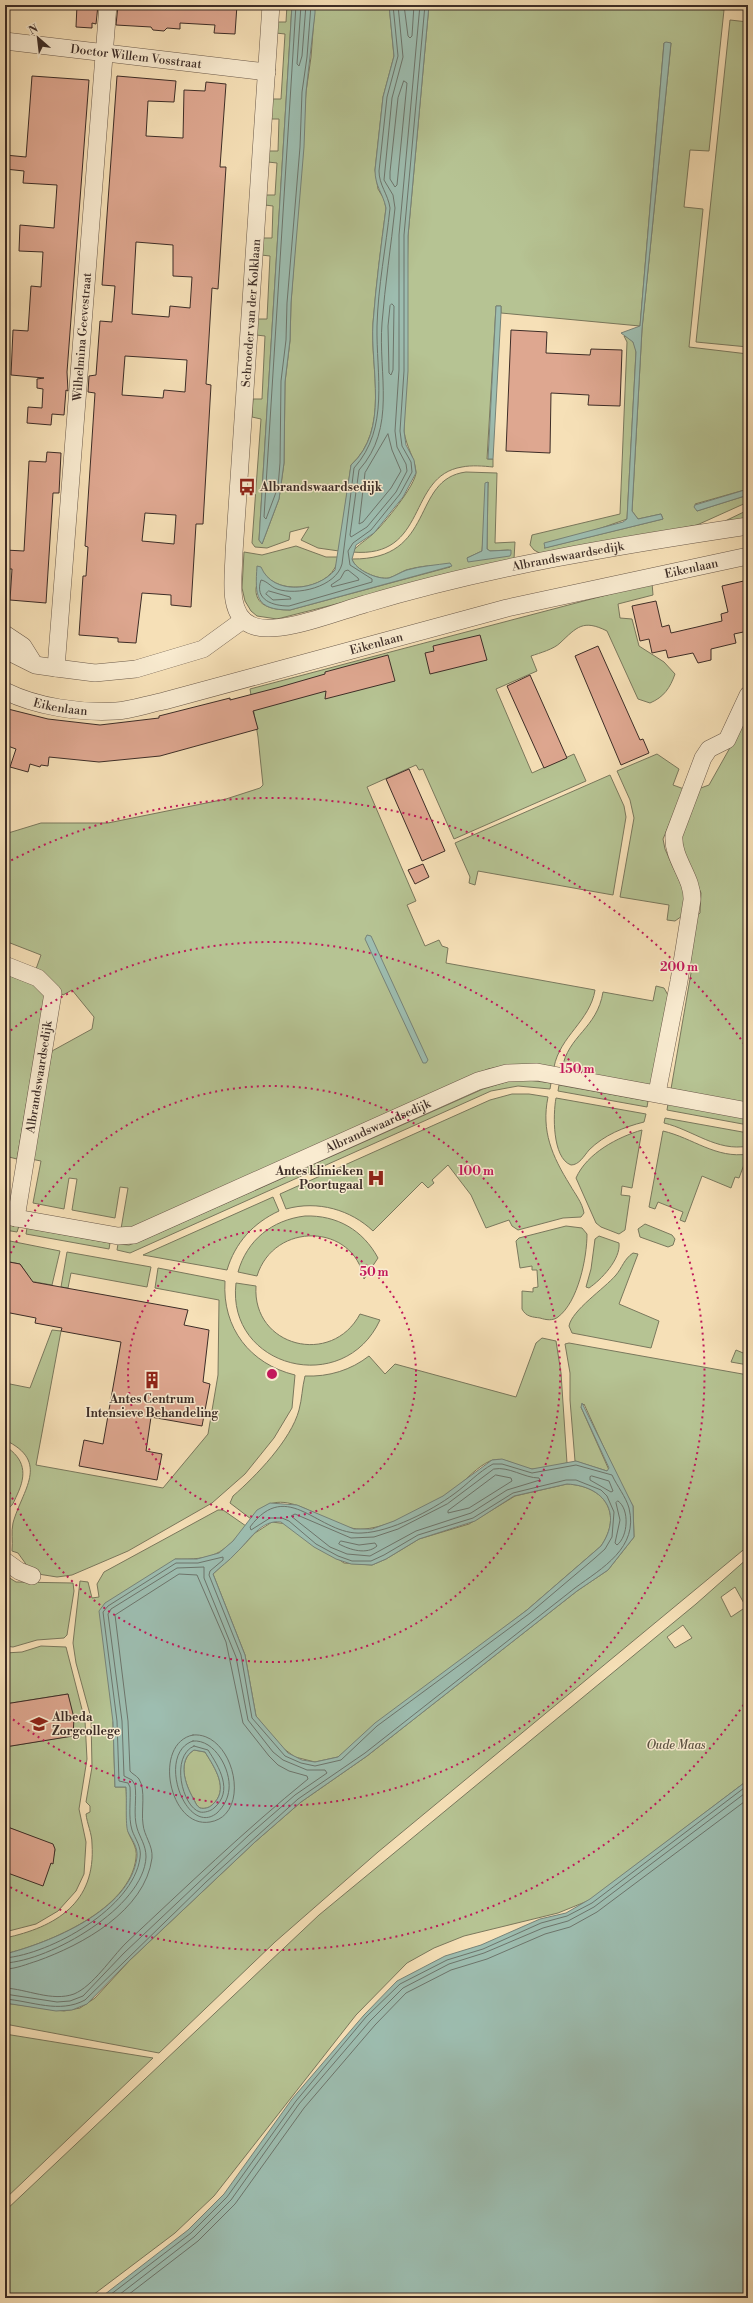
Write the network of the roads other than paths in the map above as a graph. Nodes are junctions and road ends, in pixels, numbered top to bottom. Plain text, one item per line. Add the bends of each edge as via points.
1 (108, 5) edge
2 (271, 5) edge
3 (5, 41) edge
4 (105, 54) junction
5 (267, 72) junction
6 (748, 526) edge
7 (748, 556) edge
8 (243, 620) junction
9 (5, 634) edge
10 (5, 650) edge
11 (35, 665) junction
12 (56, 668) junction
13 (5, 691) edge
14 (748, 695) edge
15 (5, 965) edge
16 (657, 1094) junction
17 (748, 1111) edge
18 (11, 1217) edge
19 (5, 1561) edge
20 (32, 1576) dead end

1 - 4 street, Wilhelmina Geevestraat
2 - 5 street, Schroeder van der Kolklaan
3 - 4 street, Doctor Willem Vosstraat
4 - 5 street, Doctor Willem Vosstraat
4 - 12 street, Wilhelmina Geevestraat
5 - 8 street, Schroeder van der Kolklaan via 234,553 234,602
6 - 8 street, Albrandswaardsedijk via 621,546 420,588 284,627 257,627
7 - 13 street, Eikenlaan via 507,608 164,701 116,711 76,710 42,704
8 - 12 street via 203,649 136,669 95,673
9 - 11 street via 23,646
10 - 11 street
11 - 12 street
14 - 16 street via 727,740 710,749 703,758 674,835 674,848 691,889 692,900
15 - 18 street, Albrandswaardsedijk via 38,978 53,993
16 - 17 street, Albrandswaardsedijk
16 - 18 street, Albrandswaardsedijk via 537,1072 519,1071 496,1075 134,1235 118,1236
19 - 20 street

